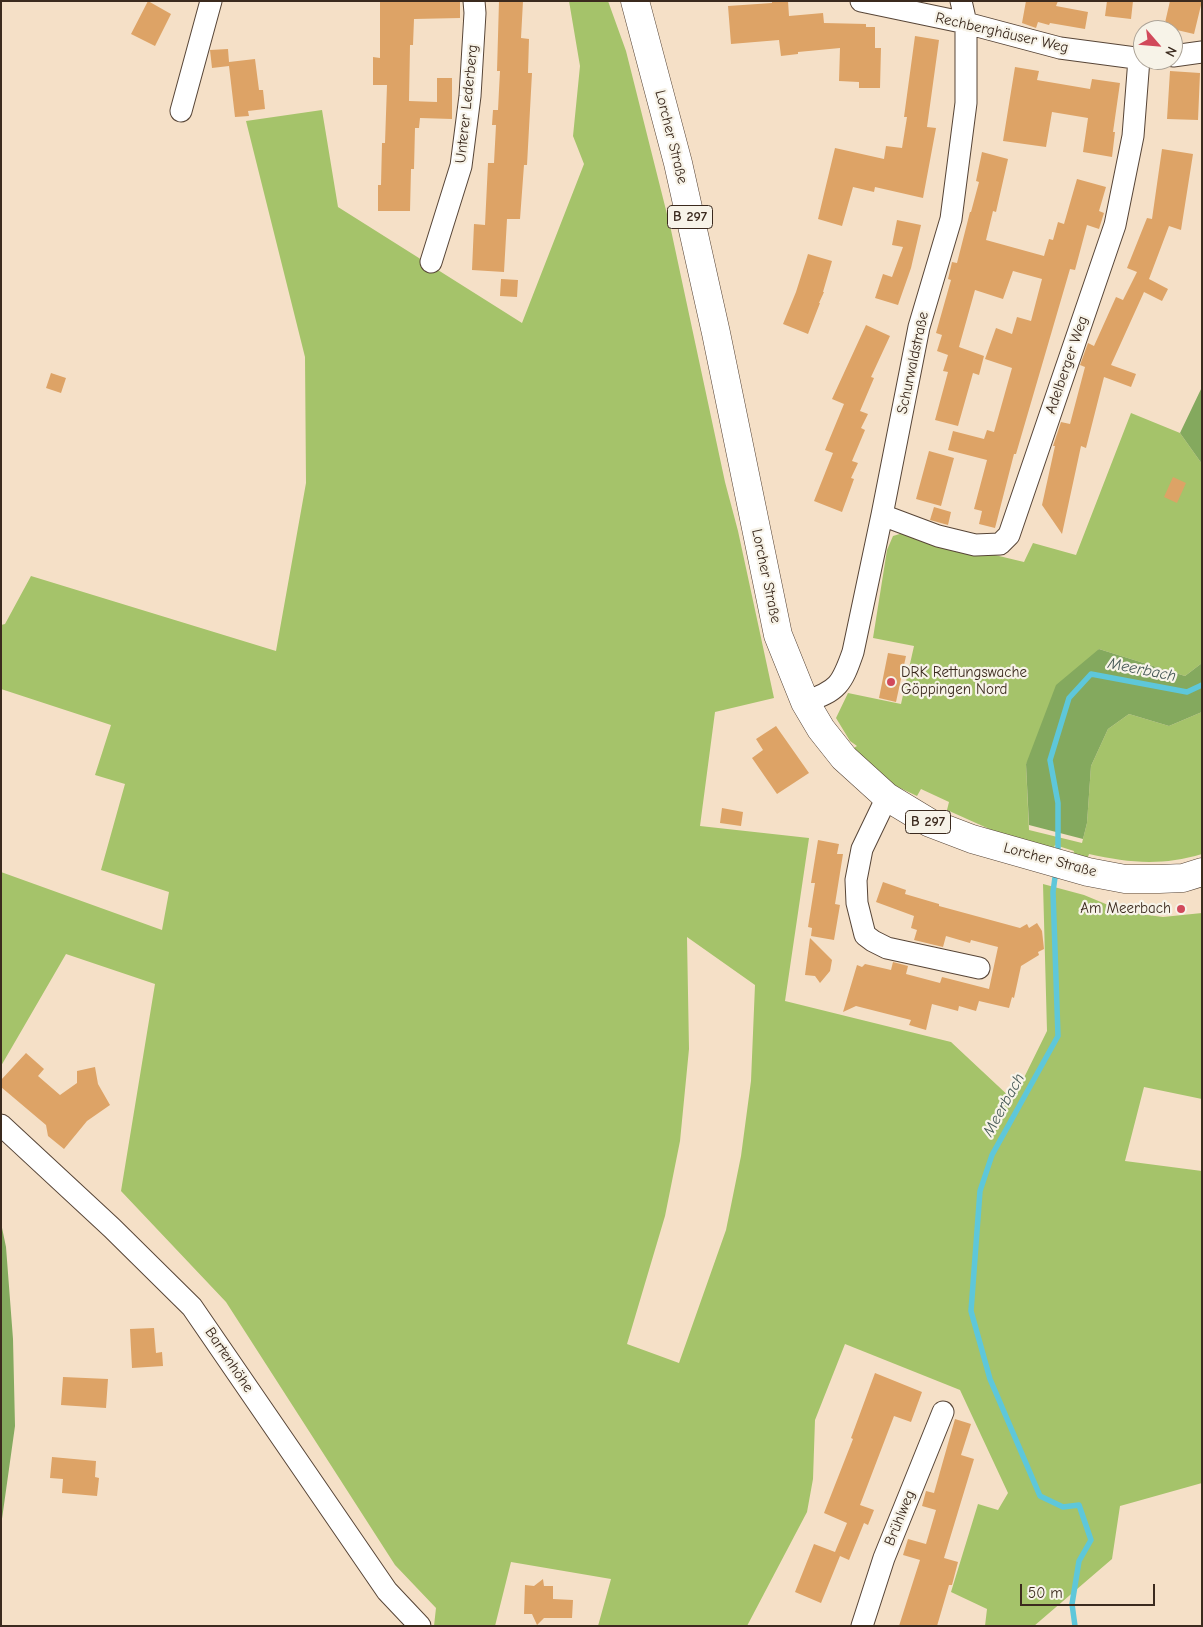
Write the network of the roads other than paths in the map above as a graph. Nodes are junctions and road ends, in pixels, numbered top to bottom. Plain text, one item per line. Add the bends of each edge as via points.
1 (211, 1) edge
2 (474, 1) edge
3 (635, 1) edge
4 (861, 1) edge
5 (961, 1) edge
6 (966, 23) junction
7 (1202, 52) edge
8 (1183, 55) edge
9 (1133, 58) edge
10 (1140, 70) edge
11 (181, 111) dead end
12 (431, 262) dead end
13 (882, 515) junction
14 (805, 702) junction
15 (887, 798) junction
16 (1202, 872) edge
17 (979, 968) dead end
18 (1, 1125) edge
19 (943, 1412) dead end
20 (420, 1626) edge
21 (862, 1626) edge

1 - 11 street
2 - 12 street, Unterer Lederberg via 470,96 461,166
3 - 14 main road, Lorcher Straße / B 297 via 678,162 778,635
4 - 6 street, Rechberghäuser Weg
5 - 6 street, Schurwaldstraße
6 - 9 street, Rechberghäuser Weg via 1060,48
6 - 13 street, Schurwaldstraße via 966,103 951,219 919,327
7 - 8 street
10 - 13 street, Adelberger Weg via 1133,136 1115,226 1009,535 1000,544 975,545 938,536
13 - 14 street, Schurwaldstraße via 846,673 826,695
14 - 15 main road, Lorcher Straße / B 297 via 844,758
15 - 16 main road, Lorcher Straße / B 297 via 930,823 972,839 1088,872 1125,879 1159,880
15 - 17 street via 862,849 856,880 857,903 866,935 887,948
18 - 20 street, Bartenhöhe via 192,1307 387,1591
19 - 21 street, Brühlweg via 884,1558

